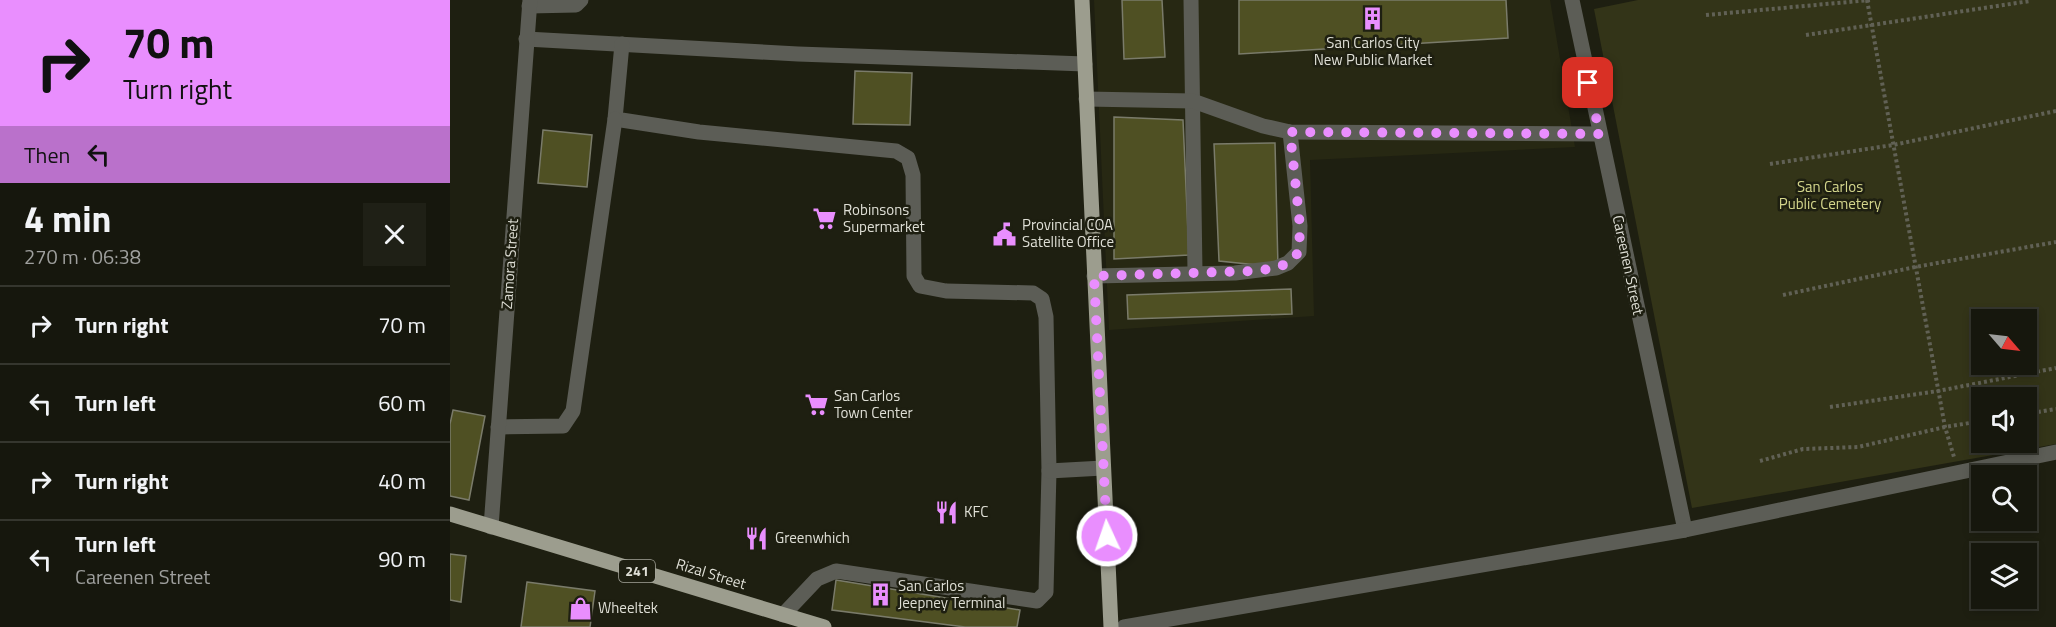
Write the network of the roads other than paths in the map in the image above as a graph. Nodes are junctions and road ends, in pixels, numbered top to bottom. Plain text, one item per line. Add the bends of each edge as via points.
1 (581, 0) edge
2 (1082, 0) edge
3 (1191, 0) edge
4 (1572, 0) edge
5 (529, 3) edge
6 (526, 39) junction
7 (622, 44) junction
8 (1084, 64) junction
9 (1086, 99) junction
10 (1192, 101) junction
11 (615, 119) junction
12 (1290, 132) junction
13 (1600, 134) junction
14 (1195, 272) junction
15 (1094, 276) junction
16 (498, 427) junction
17 (2056, 452) edge
18 (1103, 468) junction
19 (1049, 471) junction
20 (450, 514) edge
21 (491, 527) junction
22 (1685, 530) junction
23 (783, 615) junction
24 (824, 627) edge
25 (1111, 627) edge
26 (1124, 627) edge

1 - 5 street via 576,5
2 - 8 main road
3 - 10 street
4 - 13 street, Careenen Street
5 - 6 street, Zamora Street
6 - 7 street
6 - 16 street, Zamora Street
7 - 8 street
7 - 11 street
8 - 9 main road
9 - 10 street
9 - 15 main road
10 - 12 street
10 - 14 street
11 - 16 street via 573,411 563,426
11 - 19 street via 699,132 896,151 908,158 913,175 914,276 920,286 946,291 1033,293 1042,299 1046,317
12 - 13 street
12 - 14 street via 1299,252 1276,268
13 - 22 street, Careenen Street
14 - 15 street
15 - 18 main road
16 - 21 street, Zamora Street
17 - 22 street
18 - 19 street
18 - 25 main road
19 - 23 street via 1046,592 1037,601 836,571 817,579
20 - 21 main road, Rizal Street / 241
21 - 23 main road, Rizal Street / 241
22 - 26 street
23 - 24 main road, Rizal Street / 241

